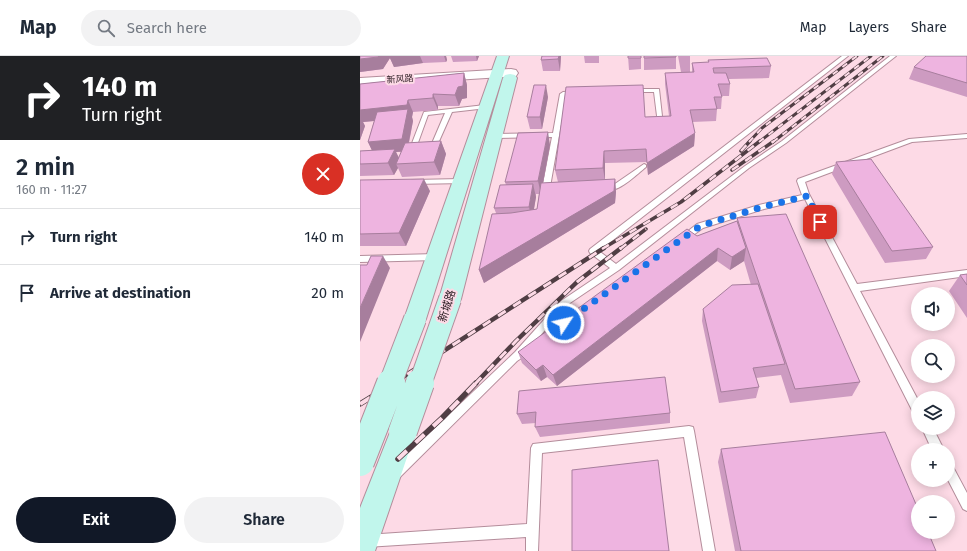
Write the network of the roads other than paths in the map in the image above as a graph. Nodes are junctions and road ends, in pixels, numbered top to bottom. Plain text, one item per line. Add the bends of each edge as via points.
1 (503, 56) edge
2 (517, 56) edge
3 (845, 56) edge
4 (893, 56) edge
5 (503, 76) junction
6 (360, 82) edge
7 (360, 86) edge
8 (625, 91) edge
9 (586, 93) edge
10 (485, 107) junction
11 (449, 111) junction
12 (661, 124) edge
13 (556, 135) junction
14 (494, 136) junction
15 (967, 136) edge
16 (433, 148) edge
17 (412, 151) edge
18 (644, 166) dead end
19 (461, 181) junction
20 (406, 182) edge
21 (561, 188) edge
22 (599, 188) edge
23 (806, 196) junction
24 (674, 244) edge
25 (436, 257) junction
26 (360, 259) edge
27 (616, 268) junction
28 (967, 273) edge
29 (854, 288) junction
30 (553, 331) edge
31 (514, 358) junction
32 (911, 398) edge
33 (360, 462) edge
34 (955, 482) edge
35 (384, 485) junction
36 (967, 505) edge
37 (533, 530) junction
38 (361, 545) edge
39 (532, 551) edge
40 (709, 551) edge

1 - 5 main road, 新城路
2 - 5 main road, 新城路
3 - 27 lane via 593,251
4 - 27 lane
5 - 6 street, 新风路
5 - 7 street, 新风路
5 - 10 main road, 新城路
5 - 14 main road, 新城路
8 - 12 lane via 657,90
9 - 13 lane via 562,94
10 - 11 lane
10 - 19 main road, 新城路
11 - 16 lane
11 - 17 lane via 426,113
13 - 14 lane
13 - 21 lane via 546,188
14 - 35 main road, 新城路, bridge via 450,299
15 - 23 lane via 911,140 801,181
18 - 22 lane via 614,188
19 - 20 lane
19 - 25 main road, 新城路
23 - 24 lane via 700,226
23 - 29 lane
25 - 26 lane
25 - 33 main road, 新城路, bridge
27 - 31 lane via 564,303
28 - 29 lane
29 - 32 lane
30 - 31 lane
31 - 35 lane
34 - 36 lane
35 - 38 main road, 新城路
37 - 38 lane
37 - 39 lane
37 - 40 lane via 537,448 689,431

